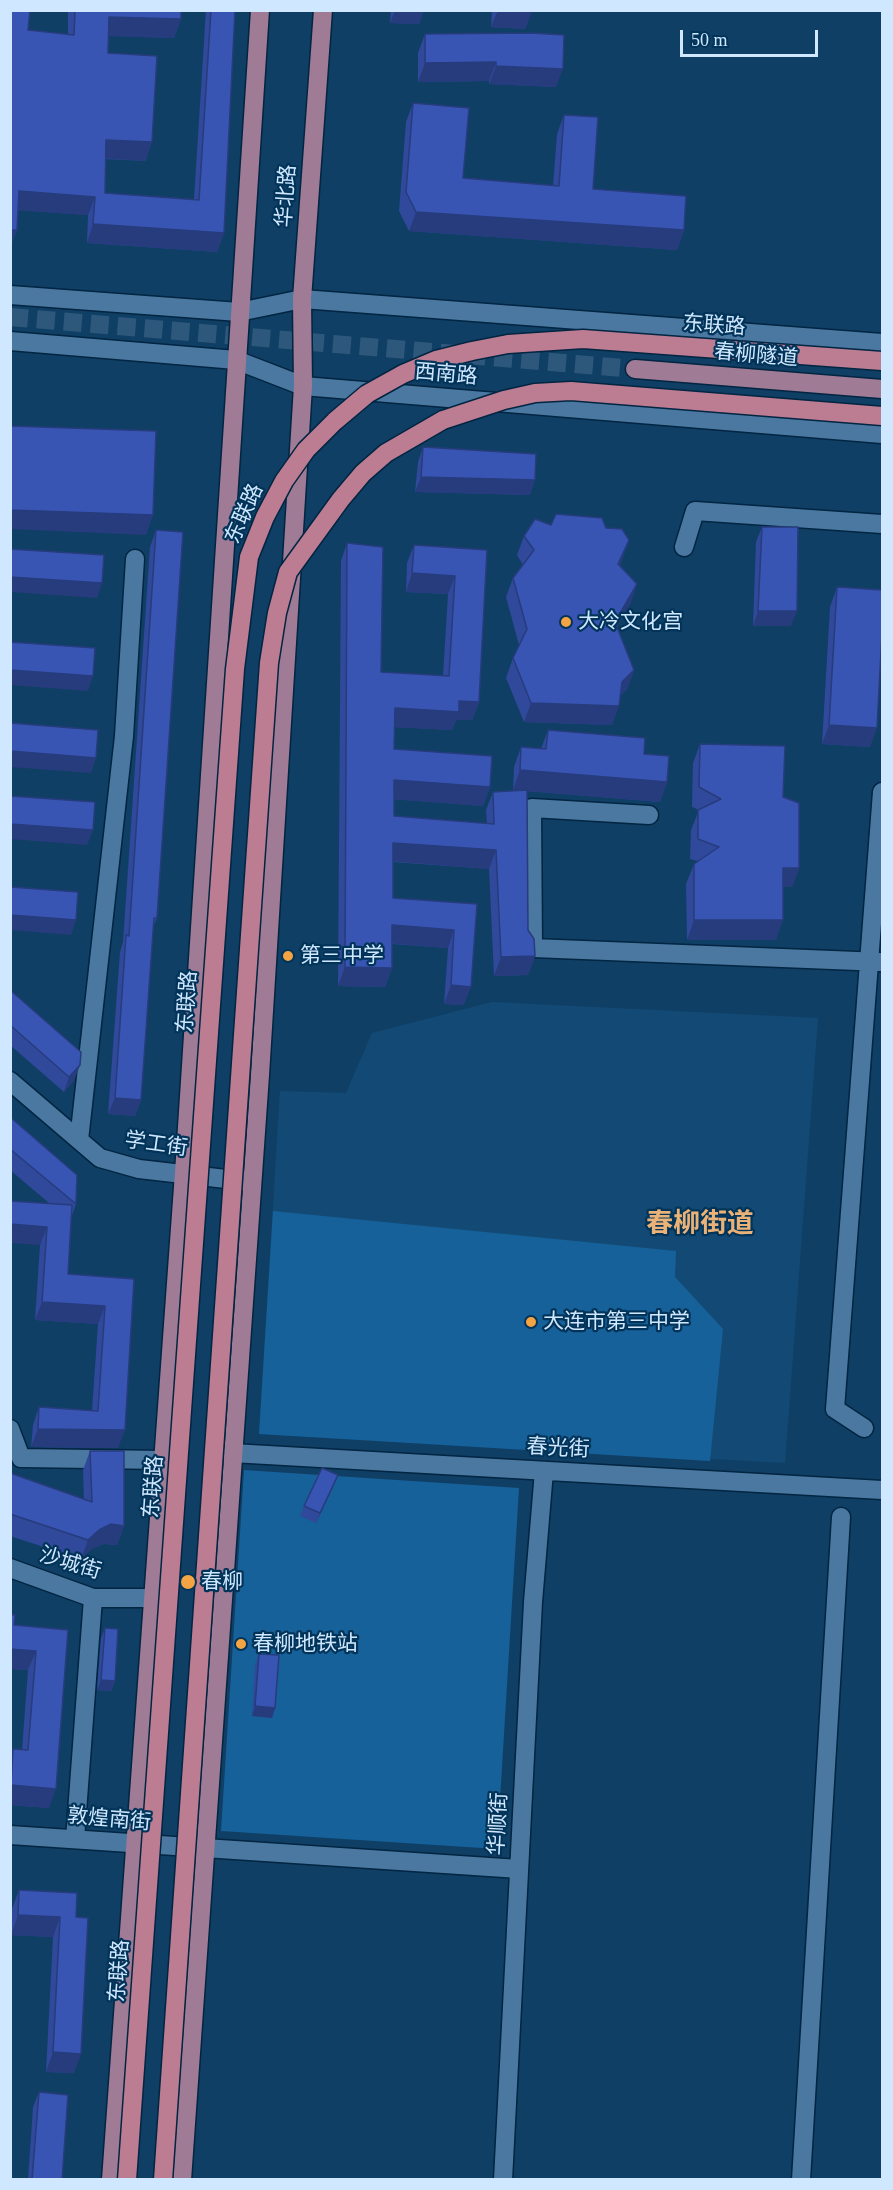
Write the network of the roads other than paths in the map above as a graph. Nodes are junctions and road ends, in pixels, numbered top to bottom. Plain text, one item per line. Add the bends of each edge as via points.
1 (260, 10) edge
2 (323, 10) edge
3 (10, 294) edge
4 (302, 299) junction
5 (239, 312) junction
6 (10, 341) edge
7 (882, 343) edge
8 (236, 360) junction
9 (882, 361) edge
10 (636, 369) tunnel mouth
11 (303, 386) junction
12 (879, 388) edge
13 (882, 416) edge
14 (882, 434) edge
15 (882, 525) edge
16 (684, 547) dead end
17 (135, 560) dead end
18 (882, 792) edge
19 (649, 815) dead end
20 (877, 961) edge
21 (10, 1081) edge
22 (79, 1140) junction
23 (184, 1173) junction
24 (252, 1182) junction
25 (864, 1428) dead end
26 (10, 1429) edge
27 (232, 1453) junction
28 (164, 1460) junction
29 (544, 1471) junction
30 (882, 1490) edge
31 (841, 1517) dead end
32 (10, 1568) edge
33 (93, 1598) junction
34 (153, 1598) junction
35 (10, 1836) edge
36 (75, 1839) junction
37 (135, 1845) junction
38 (204, 1850) junction
39 (519, 1869) junction
40 (111, 2180) edge
41 (127, 2180) edge
42 (163, 2180) edge
43 (182, 2180) edge
44 (503, 2180) edge
45 (801, 2180) edge

1 - 5 main road, 华北路
2 - 4 main road, 华北路
3 - 5 street
4 - 5 street
4 - 7 street
4 - 11 main road, 华北路
5 - 8 main road, 华北路
6 - 8 street, 西南路
8 - 11 street, 西南路
8 - 23 main road, 华北路
9 - 41 highway, 东联路, bridge via 583,339 508,344 436,360 367,394 335,421 306,450 265,517 249,557 235,669
10 - 12 main road, 春柳隧道
11 - 14 street, 西南路
11 - 24 main road, 华北路
13 - 42 highway, bridge via 572,391 504,400 443,420 386,453 341,499 288,573 269,663
15 - 16 street via 695,511
17 - 22 street via 124,735
18 - 20 street
19 - 20 street via 532,808 533,948
20 - 25 street via 835,1409
21 - 22 street, 学工街
22 - 23 street, 学工街 via 100,1158 139,1169
23 - 24 street, 学工街
23 - 28 main road, 华北路
24 - 27 main road, 华北路
26 - 28 street via 21,1458
27 - 29 street, 春光街
27 - 38 main road, 华北路
28 - 34 main road, 华北路
29 - 30 street, 春光街
29 - 39 street, 华顺街
31 - 45 street
32 - 33 street, 沙城街
33 - 34 street, 沙城街
33 - 36 street
34 - 37 main road, 华北路
35 - 36 street, 敦煌南街
36 - 37 street, 敦煌南街
37 - 38 street, 敦煌南街
37 - 40 main road, 华北路
38 - 39 street, 敦煌南街
38 - 43 main road, 华北路
39 - 44 street, 华顺街

